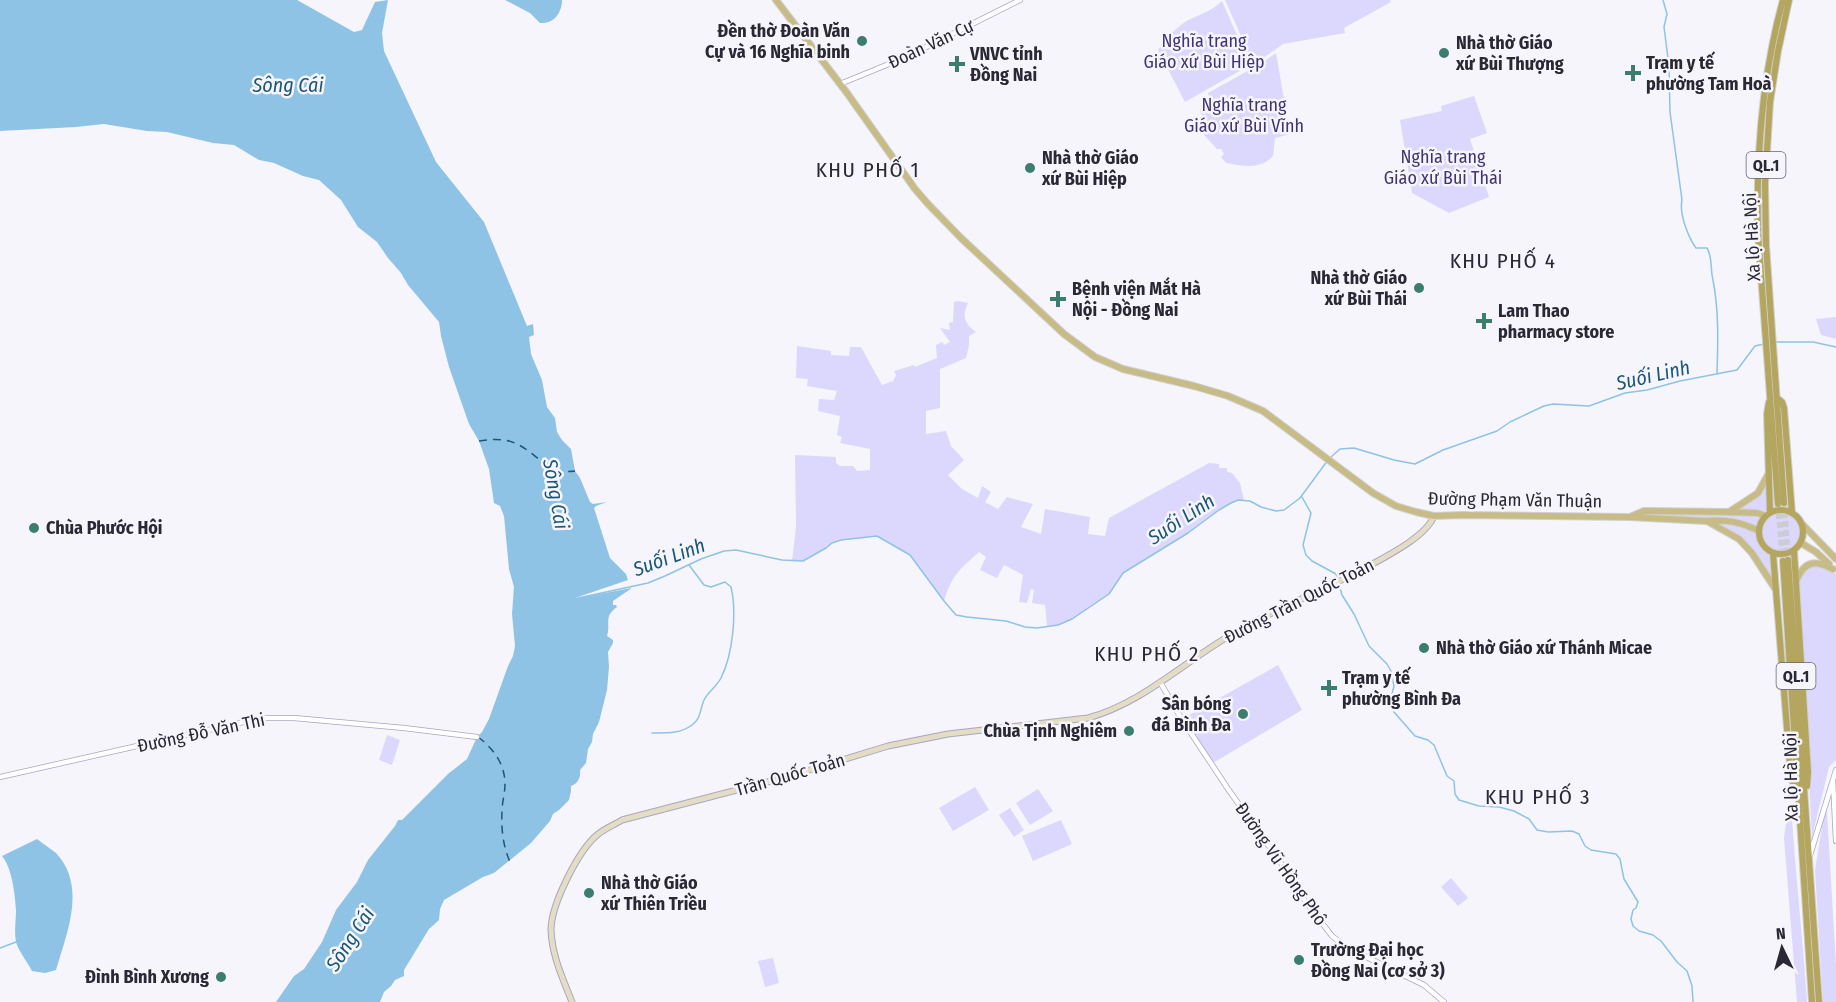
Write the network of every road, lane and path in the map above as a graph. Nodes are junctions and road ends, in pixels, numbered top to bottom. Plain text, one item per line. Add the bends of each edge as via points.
1 (776, 0) edge
2 (1020, 0) edge
3 (1783, 0) edge
4 (1789, 0) edge
5 (840, 84) junction
6 (1774, 398) junction
7 (1769, 472) junction
8 (1781, 504) tunnel mouth
9 (1729, 512) junction
10 (1792, 513) junction
11 (1768, 515) junction
12 (1434, 516) junction
13 (1629, 517) junction
14 (1706, 521) junction
15 (1802, 524) junction
16 (1759, 531) junction
17 (1801, 543) junction
18 (1794, 551) junction
19 (1773, 553) junction
20 (1836, 559) edge
21 (1786, 561) tunnel mouth
22 (1835, 570) edge
23 (1796, 581) junction
24 (1776, 590) junction
25 (1160, 682) junction
26 (477, 737) dead end
27 (1836, 770) edge
28 (0, 777) edge
29 (1833, 780) junction
30 (1801, 792) junction
31 (1836, 841) edge
32 (1810, 855) junction
33 (572, 1002) edge
34 (1443, 1002) edge
35 (1812, 1002) edge
36 (1819, 1002) edge

1 - 5 main road, Đường Phạm Văn Thuận
2 - 5 street, Đoàn Văn Cự via 903,59
3 - 6 highway, Xa lộ Hà Nội / QL.1 via 1768,71 1757,189 1765,332
4 - 6 highway, Xa lộ Hà Nội / QL.1 via 1778,51 1765,183
5 - 12 main road, Đường Phạm Văn Thuận via 928,204 1078,345 1123,369 1194,386 1263,411 1370,491 1393,504
6 - 7 highway, QL.1 via 1767,414
6 - 8 highway, QL.1
6 - 10 highway, QL.1 via 1784,408
7 - 9 main road via 1758,493
7 - 11 highway, QL.1
9 - 11 main road, Đường Phạm Văn Thuận
9 - 13 main road, Đường Phạm Văn Thuận via 1644,511
10 - 11 highway via 1782,510
10 - 15 highway
11 - 16 highway
12 - 13 main road, Đường Phạm Văn Thuận
12 - 25 main road, Đường Trần Quốc Toản via 1427,527 1401,547 1232,634
13 - 14 main road, Đường Phạm Văn Thuận
14 - 16 main road, Đường Phạm Văn Thuận via 1731,520
14 - 24 main road via 1739,539
15 - 17 highway
15 - 20 main road
16 - 19 highway via 1762,544
17 - 18 highway
17 - 22 main road
18 - 19 highway
18 - 23 highway, Xa lộ Hà Nội / QL.1
19 - 24 highway, Xa lộ Hà Nội / QL.1
21 - 30 highway, QL.1
22 - 23 main road via 1812,563 1801,570
23 - 30 highway, Xa lộ Hà Nội / QL.1 via 1808,772 1807,785
24 - 30 highway, Xa lộ Hà Nội / QL.1 via 1791,778
25 - 33 main road, Trần Quốc Toản via 1126,704 1088,718 948,734 888,746 622,820 589,843 554,910 554,956
25 - 34 street, Đường Vũ Hồng Phô via 1228,789 1332,936 1346,947 1424,985
26 - 28 street, Đường Đỗ Văn Thi via 261,718
27 - 29 street
29 - 31 street
29 - 32 street
30 - 32 highway, Xa lộ Hà Nội / QL.1
30 - 35 highway, Xa lộ Hà Nội / QL.1
32 - 36 highway, Xa lộ Hà Nội / QL.1

